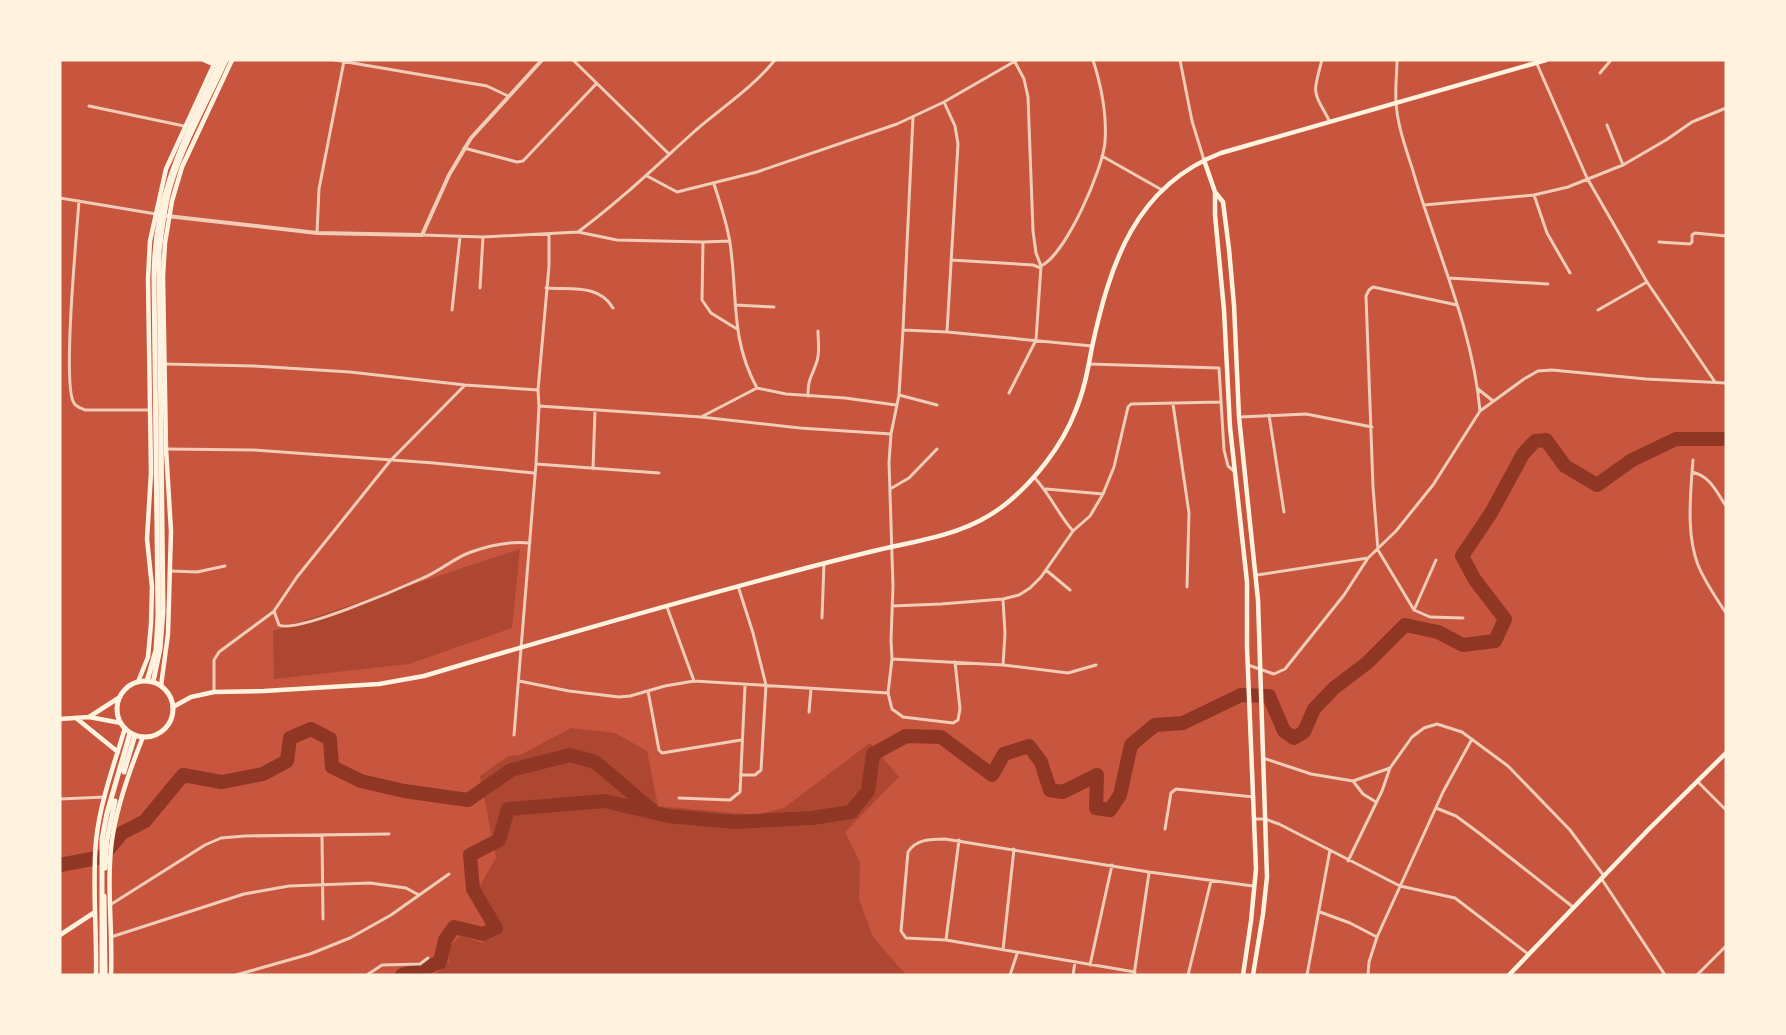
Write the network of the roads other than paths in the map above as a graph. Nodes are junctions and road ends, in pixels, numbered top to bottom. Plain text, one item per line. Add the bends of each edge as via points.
1 (204, 60) edge
2 (226, 60) edge
3 (232, 60) edge
4 (335, 60) edge
5 (542, 60) edge
6 (573, 60) edge
7 (775, 60) edge
8 (1093, 60) edge
9 (1180, 60) edge
10 (1322, 60) edge
11 (1397, 60) edge
12 (1546, 60) edge
13 (1611, 60) edge
14 (1016, 61) edge
15 (344, 62) edge
16 (1537, 64) junction
17 (220, 65) edge
18 (1600, 73) dead end
19 (596, 84) junction
20 (508, 96) junction
21 (944, 102) junction
22 (1396, 102) junction
23 (89, 106) dead end
24 (1726, 108) edge
25 (913, 117) junction
26 (1330, 122) junction
27 (1607, 125) dead end
28 (184, 126) junction
29 (464, 148) junction
30 (669, 154) junction
31 (1102, 156) junction
32 (1204, 160) junction
33 (1623, 165) junction
34 (647, 176) junction
35 (1587, 178) junction
36 (714, 184) junction
37 (1162, 190) junction
38 (1215, 192) junction
39 (1534, 195) junction
40 (60, 198) edge
41 (79, 201) junction
42 (1424, 205) junction
43 (162, 215) junction
44 (578, 232) junction
45 (317, 233) junction
46 (549, 234) junction
47 (422, 235) junction
48 (1726, 236) edge
49 (460, 237) junction
50 (483, 237) junction
51 (730, 241) junction
52 (703, 242) junction
53 (1659, 242) dead end
54 (951, 260) junction
55 (1041, 267) junction
56 (1570, 273) dead end
57 (1449, 278) junction
58 (1647, 282) junction
59 (1548, 284) dead end
60 (480, 288) dead end
61 (546, 288) junction
62 (735, 305) junction
63 (1457, 305) junction
64 (774, 307) dead end
65 (614, 308) dead end
66 (452, 310) dead end
67 (1598, 310) dead end
68 (737, 329) junction
69 (903, 330) junction
70 (818, 331) dead end
71 (947, 332) junction
72 (1036, 340) junction
73 (1092, 346) junction
74 (164, 364) junction
75 (1089, 364) junction
76 (1715, 382) junction
77 (1726, 383) edge
78 (465, 385) junction
79 (757, 388) junction
80 (1478, 389) junction
81 (538, 390) junction
82 (1009, 393) dead end
83 (899, 395) junction
84 (1238, 395) junction
85 (808, 396) junction
86 (1228, 396) junction
87 (1493, 401) junction
88 (1221, 402) junction
89 (1173, 404) junction
90 (896, 405) junction
91 (937, 405) dead end
92 (539, 406) junction
93 (150, 410) junction
94 (596, 410) junction
95 (1480, 411) junction
96 (1269, 415) junction
97 (701, 417) junction
98 (1239, 417) junction
99 (1372, 427) junction
100 (891, 434) junction
101 (166, 449) junction
102 (937, 449) dead end
103 (1693, 460) dead end
104 (390, 461) junction
105 (536, 464) junction
106 (593, 469) junction
107 (1234, 471) junction
108 (1692, 472) junction
109 (534, 473) junction
110 (659, 473) dead end
111 (1033, 477) junction
112 (890, 489) junction
113 (1046, 489) junction
114 (1104, 494) junction
115 (1726, 506) edge
116 (1284, 512) dead end
117 (1073, 531) junction
118 (530, 543) junction
119 (891, 547) junction
120 (1378, 550) junction
121 (1368, 558) junction
122 (1436, 560) dead end
123 (824, 563) junction
124 (225, 566) dead end
125 (1046, 570) junction
126 (169, 571) junction
127 (1257, 575) junction
128 (738, 586) junction
129 (1187, 587) dead end
130 (1070, 590) dead end
131 (1003, 599) junction
132 (892, 606) junction
133 (667, 607) junction
134 (1414, 610) junction
135 (274, 611) junction
136 (1726, 613) edge
137 (822, 618) dead end
138 (1463, 618) dead end
139 (520, 648) junction
140 (892, 659) junction
141 (955, 662) junction
142 (1003, 665) junction
143 (1096, 665) dead end
144 (1248, 665) junction
145 (1260, 668) junction
146 (518, 681) junction
147 (694, 681) junction
148 (138, 682) junction
149 (150, 682) junction
150 (766, 685) junction
151 (161, 686) junction
152 (745, 686) junction
153 (811, 689) junction
154 (648, 691) junction
155 (214, 692) junction
156 (888, 693) junction
157 (120, 697) junction
158 (173, 707) junction
159 (809, 712) dead end
160 (89, 717) junction
161 (60, 718) edge
162 (76, 718) junction
163 (123, 726) junction
164 (133, 734) junction
165 (514, 735) dead end
166 (143, 737) junction
167 (1472, 739) junction
168 (741, 740) junction
169 (118, 752) junction
170 (1726, 753) edge
171 (1263, 758) junction
172 (1390, 768) junction
173 (742, 775) junction
174 (1353, 781) junction
175 (1697, 781) junction
176 (105, 797) junction
177 (1254, 797) junction
178 (679, 798) dead end
179 (60, 799) edge
180 (1376, 802) junction
181 (1436, 808) junction
182 (1726, 810) edge
183 (1254, 819) junction
184 (1265, 819) junction
185 (1165, 829) dead end
186 (388, 834) dead end
187 (322, 836) junction
188 (104, 840) junction
189 (958, 840) junction
190 (1014, 849) junction
191 (1330, 850) junction
192 (1348, 861) junction
193 (1112, 865) junction
194 (1149, 872) junction
195 (449, 874) dead end
196 (1603, 877) junction
197 (1211, 880) junction
198 (103, 883) junction
199 (324, 884) junction
200 (1255, 886) junction
201 (1400, 886) junction
202 (418, 895) junction
203 (1573, 907) junction
204 (103, 908) junction
205 (1320, 912) junction
206 (323, 919) dead end
207 (60, 935) edge
208 (111, 937) junction
209 (1377, 937) junction
210 (946, 940) junction
211 (1726, 946) edge
212 (1003, 950) junction
213 (1017, 953) junction
214 (1529, 955) junction
215 (428, 958) dead end
216 (1075, 962) junction
217 (1090, 965) junction
218 (1134, 974) edge
219 (96, 975) edge
220 (104, 975) edge
221 (111, 975) edge
222 (236, 975) edge
223 (367, 975) edge
224 (1010, 975) edge
225 (1073, 975) edge
226 (1188, 975) edge
227 (1243, 975) edge
228 (1253, 975) edge
229 (1307, 975) edge
230 (1368, 975) edge
231 (1509, 975) edge
232 (1665, 975) edge
233 (1697, 975) edge

1 - 17 main road
2 - 17 main road
3 - 17 main road
4 - 15 street
5 - 20 street
6 - 19 street
7 - 30 street via 753,84
8 - 31 street via 1105,126
9 - 32 street
10 - 26 street via 1314,91
11 - 22 street
12 - 16 main road
13 - 18 street
14 - 21 street
14 - 55 street via 1028,97 1033,231
15 - 20 street via 495,88
15 - 45 street via 319,189
16 - 22 main road
16 - 35 street
17 - 28 main road
17 - 43 main road
17 - 43 main road via 179,150 168,179
19 - 29 street via 523,161
19 - 30 street
20 - 29 street
21 - 25 street
21 - 54 street via 957,137
22 - 26 main road
22 - 42 street
23 - 28 street
24 - 33 street via 1692,122
25 - 36 street
25 - 69 street
26 - 32 main road
27 - 33 street
28 - 43 main road via 166,169
29 - 47 street
30 - 34 street
31 - 37 street
31 - 55 street via 1070,234
32 - 37 main road
32 - 38 main road
33 - 35 street
34 - 36 street via 677,192
34 - 44 street
35 - 39 street
35 - 58 street
36 - 51 street
37 - 73 main road via 1138,219 1112,272
38 - 84 main road via 1223,202 1229,249
38 - 86 main road
39 - 42 street
39 - 56 street via 1546,233
40 - 41 street
41 - 43 street
41 - 93 street via 71,397 85,410
42 - 57 street
43 - 45 street
43 - 74 main road
43 - 93 main road via 148,264
43 - 149 main road via 154,258 158,616
44 - 46 street
44 - 52 street via 617,240
45 - 47 street
46 - 50 street
46 - 61 street
47 - 49 street
48 - 53 street via 1694,233 1690,244
49 - 50 street
49 - 66 street
50 - 60 street
51 - 52 street
51 - 62 street
52 - 68 street via 702,300 711,313
54 - 55 street
54 - 71 street
55 - 72 street
57 - 59 street
57 - 63 street
58 - 67 street
58 - 76 street
61 - 65 street via 594,291
61 - 81 street
62 - 64 street
62 - 68 street
63 - 80 street
63 - 99 street via 1376,288 1369,290 1366,296
68 - 79 street via 741,352
69 - 71 street
69 - 83 street
70 - 85 street
71 - 72 street
72 - 73 street
72 - 82 street
73 - 75 main road
74 - 78 street via 350,372
74 - 101 main road
75 - 88 street via 1218,367
75 - 111 main road via 1071,422
76 - 77 street
76 - 87 street via 1544,370
78 - 81 street
78 - 104 street
79 - 85 street
79 - 97 street
80 - 87 street
80 - 95 street
81 - 92 street
83 - 90 street
83 - 91 street
84 - 86 main road
84 - 98 main road
85 - 90 street
86 - 107 main road
87 - 95 street
88 - 89 street
88 - 107 street via 1225,458
89 - 114 street via 1129,406
89 - 129 street via 1189,513
90 - 100 street
92 - 94 street
92 - 105 street
93 - 148 main road via 147,539 151,624 148,657
94 - 97 street
94 - 106 street
95 - 120 street via 1432,485
96 - 98 street
96 - 99 street via 1306,414
96 - 116 street
97 - 100 street
98 - 127 main road
99 - 120 street
100 - 112 street
101 - 104 street via 254,450
101 - 126 main road via 171,520
102 - 112 street via 909,478
103 - 108 street
104 - 109 street
104 - 135 street
105 - 106 street
105 - 109 street
106 - 110 street
107 - 144 main road via 1246,562
108 - 115 street via 1708,479
108 - 136 street via 1691,522 1696,558
109 - 118 street
111 - 113 street
111 - 119 main road via 1008,502 976,524
112 - 119 street
113 - 114 street
113 - 117 street
114 - 117 street via 1090,516
117 - 125 street
118 - 135 street via 501,544 473,551 424,578 315,621 282,627
118 - 139 street
119 - 123 main road
119 - 132 street
120 - 121 street
120 - 134 street
121 - 127 street
121 - 145 street via 1285,669 1274,674
122 - 134 street
123 - 128 main road
123 - 137 street
124 - 126 street via 197,572
125 - 130 street
125 - 131 street via 1027,591
126 - 151 main road via 168,634
127 - 145 main road
128 - 133 main road
128 - 150 street
131 - 132 street
131 - 142 street
132 - 140 street
133 - 139 main road
133 - 147 street
134 - 138 street via 1430,616
135 - 155 street via 219,652 214,660
139 - 146 street
139 - 155 main road via 400,681
140 - 141 street
140 - 156 street
141 - 142 street
141 - 156 street via 960,718 955,722 903,717 892,709
142 - 143 street via 1068,673
144 - 145 street
144 - 177 main road
145 - 171 main road
146 - 154 street via 619,697
146 - 165 street
147 - 152 street
147 - 154 street
148 - 149 main road
148 - 157 main road
149 - 151 main road
150 - 152 street
150 - 153 street
150 - 173 street via 761,770 755,775
151 - 158 main road
152 - 168 street
153 - 156 street
153 - 159 street
154 - 168 street via 658,750 662,753
155 - 158 main road via 191,697
157 - 160 main road
157 - 163 main road via 117,706
158 - 166 main road via 165,729
160 - 162 main road
160 - 163 main road
161 - 162 main road
162 - 169 main road
163 - 164 main road
163 - 169 main road
164 - 166 main road
164 - 188 main road via 107,813
166 - 188 main road
167 - 172 street via 1445,726 1429,726 1412,737
167 - 181 street
167 - 196 street via 1508,766 1552,811
168 - 173 street
169 - 176 main road
170 - 175 main road
171 - 174 street via 1311,774
171 - 184 main road
172 - 174 street
172 - 180 street
173 - 178 street via 740,792 730,800
174 - 180 street via 1362,794
175 - 182 street
175 - 196 main road
176 - 179 street
176 - 188 main road
177 - 183 main road
177 - 185 street via 1176,789
180 - 192 street
181 - 201 street
181 - 203 street via 1456,816
183 - 184 street
183 - 200 main road
184 - 191 street
184 - 228 main road via 1265,893
186 - 187 street
187 - 199 street
187 - 204 street via 221,838
188 - 198 main road
188 - 198 main road
189 - 190 street
189 - 210 street
189 - 210 street via 926,840 916,843 908,852 902,934 906,938
190 - 193 street
190 - 212 street
191 - 192 street
191 - 205 street
192 - 201 street
193 - 194 street
193 - 217 street
194 - 197 street
194 - 218 street
195 - 202 street
196 - 203 main road
196 - 232 street
197 - 200 street
197 - 226 street
198 - 204 main road
198 - 204 main road
199 - 202 street via 378,883 406,888
199 - 206 street
199 - 208 street via 244,894
200 - 227 main road
201 - 209 street
201 - 214 street via 1455,898
202 - 222 street via 350,938
203 - 214 main road
204 - 207 main road
204 - 208 main road
204 - 219 main road
204 - 220 main road
205 - 209 street
205 - 229 street
208 - 221 main road
209 - 230 street
210 - 212 street
211 - 233 street
212 - 213 street
213 - 216 street
213 - 224 street
214 - 231 main road
215 - 223 street via 420,964 382,965
216 - 217 street
216 - 225 street
217 - 218 street

